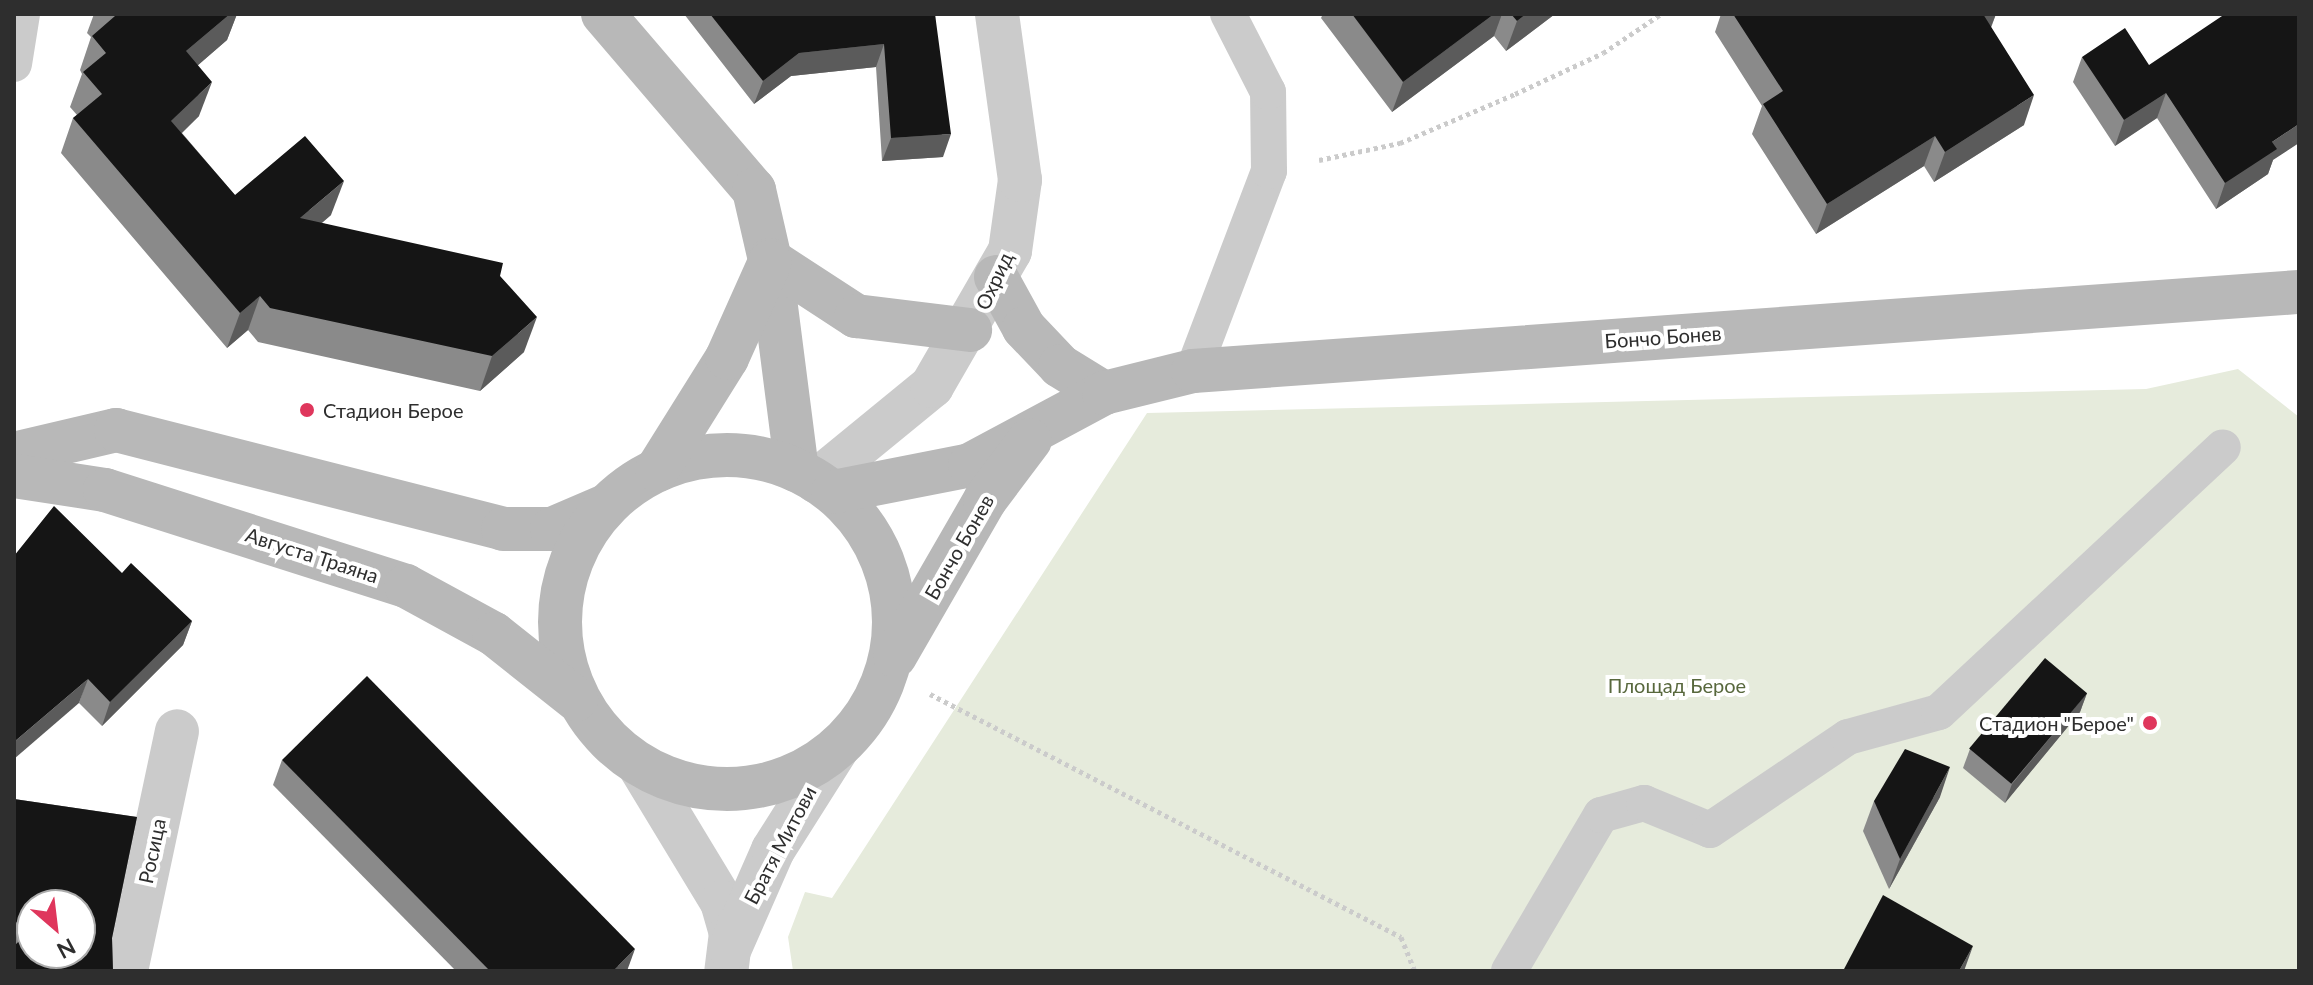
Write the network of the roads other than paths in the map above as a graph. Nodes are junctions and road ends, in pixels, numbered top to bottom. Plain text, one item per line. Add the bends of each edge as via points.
1 (22, 14) edge
2 (603, 14) edge
3 (997, 14) edge
4 (1228, 14) edge
5 (14, 64) edge
6 (770, 260) junction
7 (996, 277) junction
8 (2299, 292) edge
9 (970, 330) junction
10 (1193, 371) junction
11 (1104, 393) junction
12 (1040, 429) junction
13 (2223, 447) dead end
14 (14, 454) edge
15 (657, 470) junction
16 (14, 476) edge
17 (815, 481) junction
18 (606, 506) junction
19 (887, 671) junction
20 (579, 702) junction
21 (177, 731) dead end
22 (838, 747) junction
23 (639, 765) junction
24 (728, 960) edge
25 (126, 971) edge
26 (1509, 971) edge

1 - 5 lane
2 - 6 street via 754,190
3 - 7 street, Охрид via 1020,180 1010,251
4 - 10 lane via 1268,92 1269,171
6 - 9 street via 856,316
6 - 15 street via 727,358
6 - 17 street
7 - 9 street, Охрид
7 - 11 street via 1024,328 1060,366
8 - 10 street, Бончо Бонев
9 - 17 street, Охрид via 932,386
10 - 11 street, Бончо Бонев
11 - 12 street, Бончо Бонев
12 - 17 street, Бончо Бонев via 970,465
12 - 19 street, Бончо Бонев via 985,500
13 - 26 lane via 1939,712 1848,737 1710,830 1644,803 1601,815
14 - 18 street via 116,430 503,529 552,529
15 - 17 street via 727,455
15 - 18 street
16 - 20 street, Августа Траяна via 105,490 406,586 494,634
17 - 19 street via 875,543 888,574 893,606
18 - 20 street via 576,549 561,599 562,652
19 - 22 street, Бончо Бонев via 867,713
20 - 23 street, Августа Траяна
21 - 25 street, Росица
22 - 23 street, Бончо Бонев via 791,776 736,789 681,783
22 - 24 street, Братя Митови via 773,850
23 - 24 street, Братя Митови via 705,866 727,914

